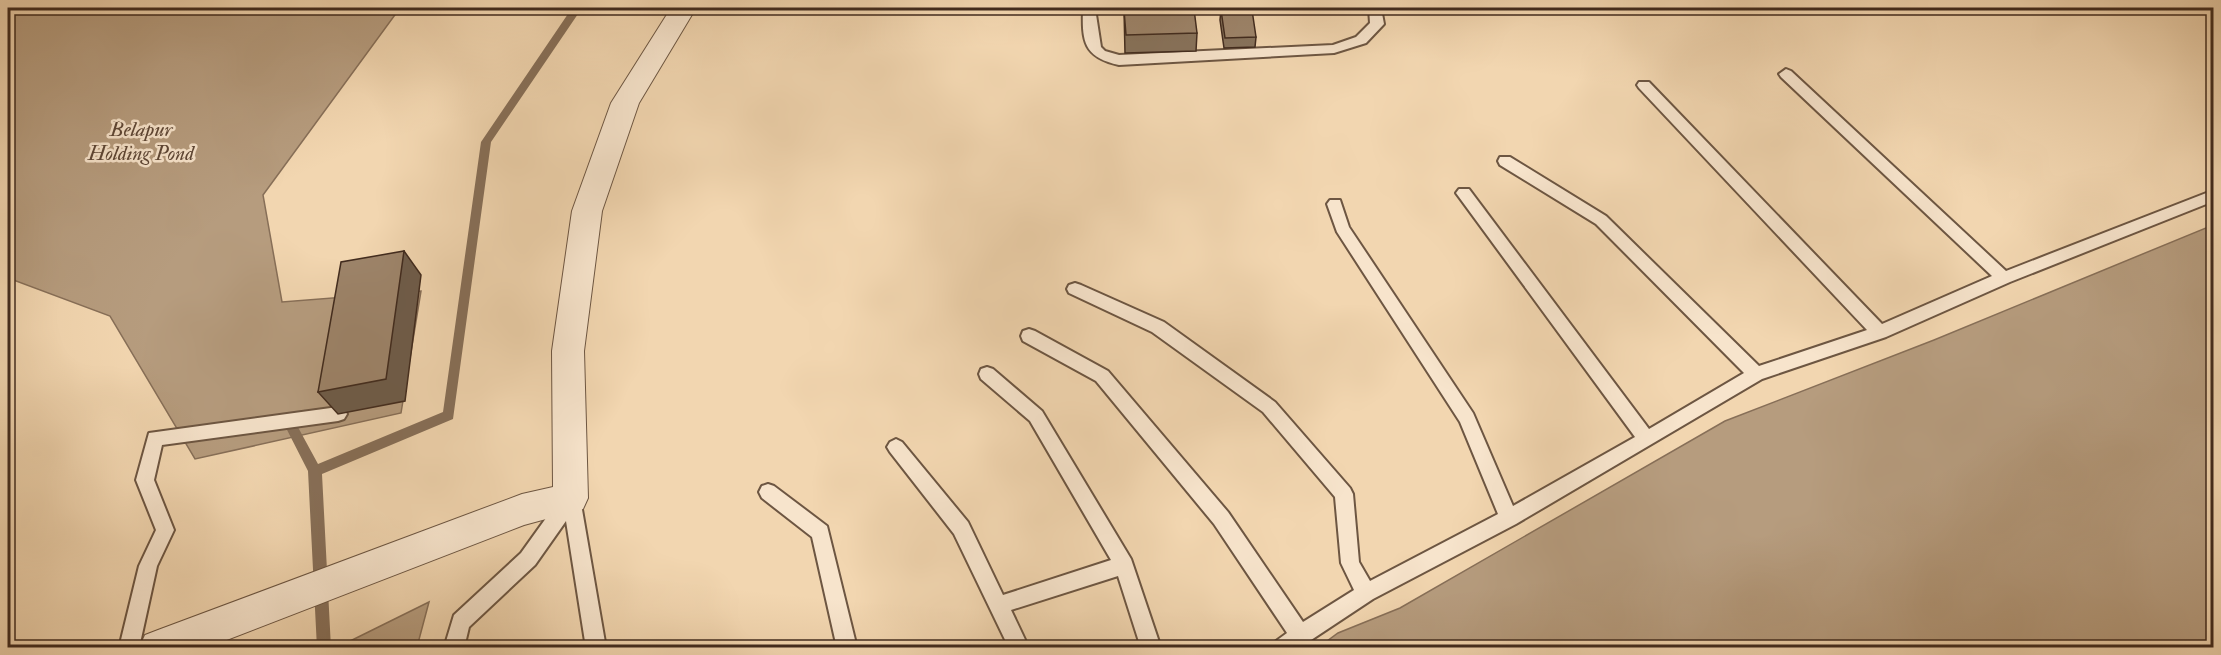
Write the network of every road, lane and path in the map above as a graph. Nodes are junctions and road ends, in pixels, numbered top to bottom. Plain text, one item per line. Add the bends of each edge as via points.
1 (682, 8) edge
2 (1089, 8) edge
3 (1375, 8) edge
4 (1786, 74) dead end
5 (1644, 85) dead end
6 (1504, 161) dead end
7 (1464, 193) dead end
8 (2214, 195) edge
9 (1335, 204) dead end
10 (2004, 278) junction
11 (1075, 289) dead end
12 (1880, 332) junction
13 (1029, 336) dead end
14 (987, 374) dead end
15 (1756, 374) junction
16 (338, 414) dead end
17 (1647, 439) junction
18 (896, 447) dead end
19 (768, 492) dead end
20 (571, 498) junction
21 (1509, 518) junction
22 (1124, 565) junction
23 (1366, 593) junction
24 (999, 605) junction
25 (1300, 635) junction
26 (129, 648) edge
27 (158, 648) edge
28 (454, 648) edge
29 (596, 648) edge
30 (847, 648) edge
31 (1019, 648) edge
32 (1151, 648) edge
33 (1283, 648) edge

1 - 20 street via 625,103 586,211 568,351
2 - 3 lane via 1094,50 1101,58 1119,60 1334,49 1361,40 1377,24
4 - 10 lane
5 - 12 lane
6 - 15 lane via 1601,220
7 - 17 lane
8 - 10 lane
9 - 21 lane via 1342,228 1467,418
10 - 12 lane
11 - 23 lane via 1158,327 1269,407 1344,494 1350,563
12 - 15 lane
13 - 25 lane via 1102,376 1221,518
14 - 22 lane via 1036,416
15 - 17 lane
16 - 26 lane via 155,438 145,480 165,530 148,566
17 - 21 lane
18 - 24 lane via 961,528
19 - 30 lane via 820,532
20 - 27 street via 522,510
20 - 28 lane via 528,559 461,622
20 - 29 lane
21 - 23 lane
22 - 24 lane
22 - 32 lane
23 - 25 lane
24 - 31 lane
25 - 33 lane

